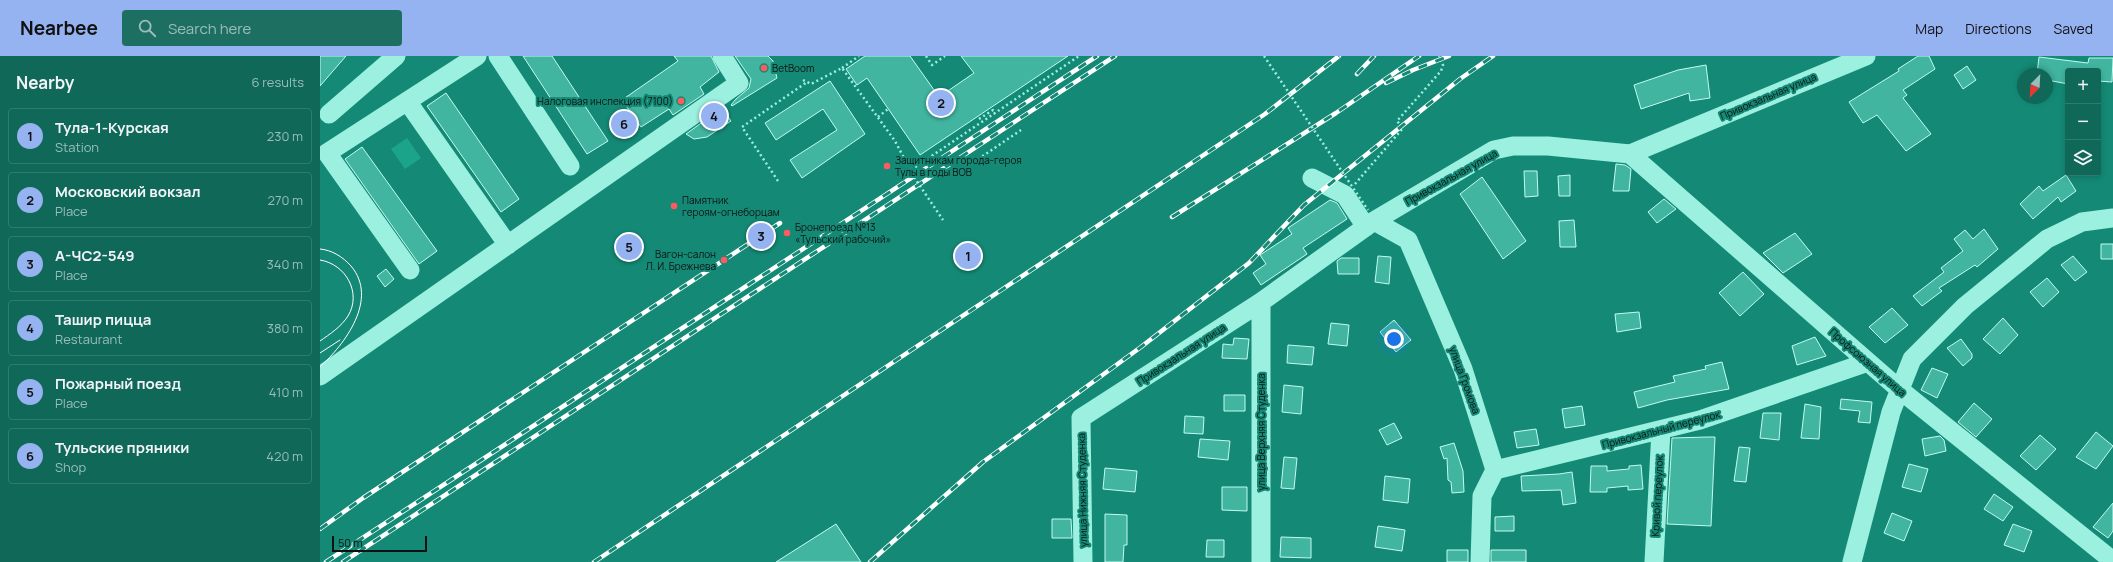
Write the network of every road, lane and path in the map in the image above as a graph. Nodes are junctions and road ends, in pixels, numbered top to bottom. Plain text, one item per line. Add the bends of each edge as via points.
1 (396, 56) edge
2 (477, 56) edge
3 (498, 56) edge
4 (722, 56) edge
5 (858, 56) edge
6 (926, 56) edge
7 (945, 56) edge
8 (1079, 56) edge
9 (1264, 56) edge
10 (1440, 56) edge
11 (1866, 56) edge
12 (842, 68) junction
13 (407, 101) junction
14 (888, 109) dead end
15 (329, 114) dead end
16 (995, 114) junction
17 (878, 117) junction
18 (979, 119) dead end
19 (1021, 130) dead end
20 (1630, 154) junction
21 (974, 162) dead end
22 (570, 166) dead end
23 (911, 170) junction
24 (1312, 178) dead end
25 (778, 181) dead end
26 (1345, 195) junction
27 (2113, 218) edge
28 (1369, 219) junction
29 (942, 220) dead end
30 (508, 245) junction
31 (410, 270) dead end
32 (1262, 302) junction
33 (1868, 362) junction
34 (320, 376) edge
35 (1899, 389) junction
36 (1081, 418) joint
37 (1661, 430) junction
38 (1496, 470) junction
39 (2113, 561) edge
40 (1083, 562) edge
41 (1261, 562) edge
42 (1480, 562) edge
43 (1654, 562) edge
44 (1852, 562) edge

1 - 15 street
2 - 13 street
3 - 22 street
4 - 30 street via 739,84
5 - 12 path
6 - 7 path via 932,65
8 - 16 path
9 - 28 path, bridge
10 - 26 path via 1443,65 1441,71 1397,121 1403,128
11 - 20 street, Привокзальная улица
12 - 17 path
12 - 25 path via 811,84 805,81 742,127
13 - 30 street
13 - 31 street via 326,152
14 - 17 path
16 - 18 path via 993,110
16 - 23 path
17 - 23 path
19 - 21 path
20 - 28 street, Привокзальная улица via 1541,146 1512,146 1494,150
20 - 33 street, Профсоюзная улица
23 - 29 path
24 - 26 street
26 - 28 street
27 - 35 street via 2082,222 2047,239 1965,306 1912,359
28 - 32 street, Привокзальная улица
28 - 38 street, улица Громова via 1408,240 1462,369
30 - 34 street
32 - 36 street, Привокзальная улица
32 - 41 street, улица Верхняя Cтуденка
33 - 35 street, Профсоюзная улица
33 - 37 street, Привокзальный переулок via 1700,420
35 - 39 street, Профсоюзная улица
35 - 44 street
36 - 40 street, улица Нижняя Cтуденкa
37 - 38 street, Привокзальный переулок
37 - 43 street, Кривой переулок
38 - 42 street via 1482,496

